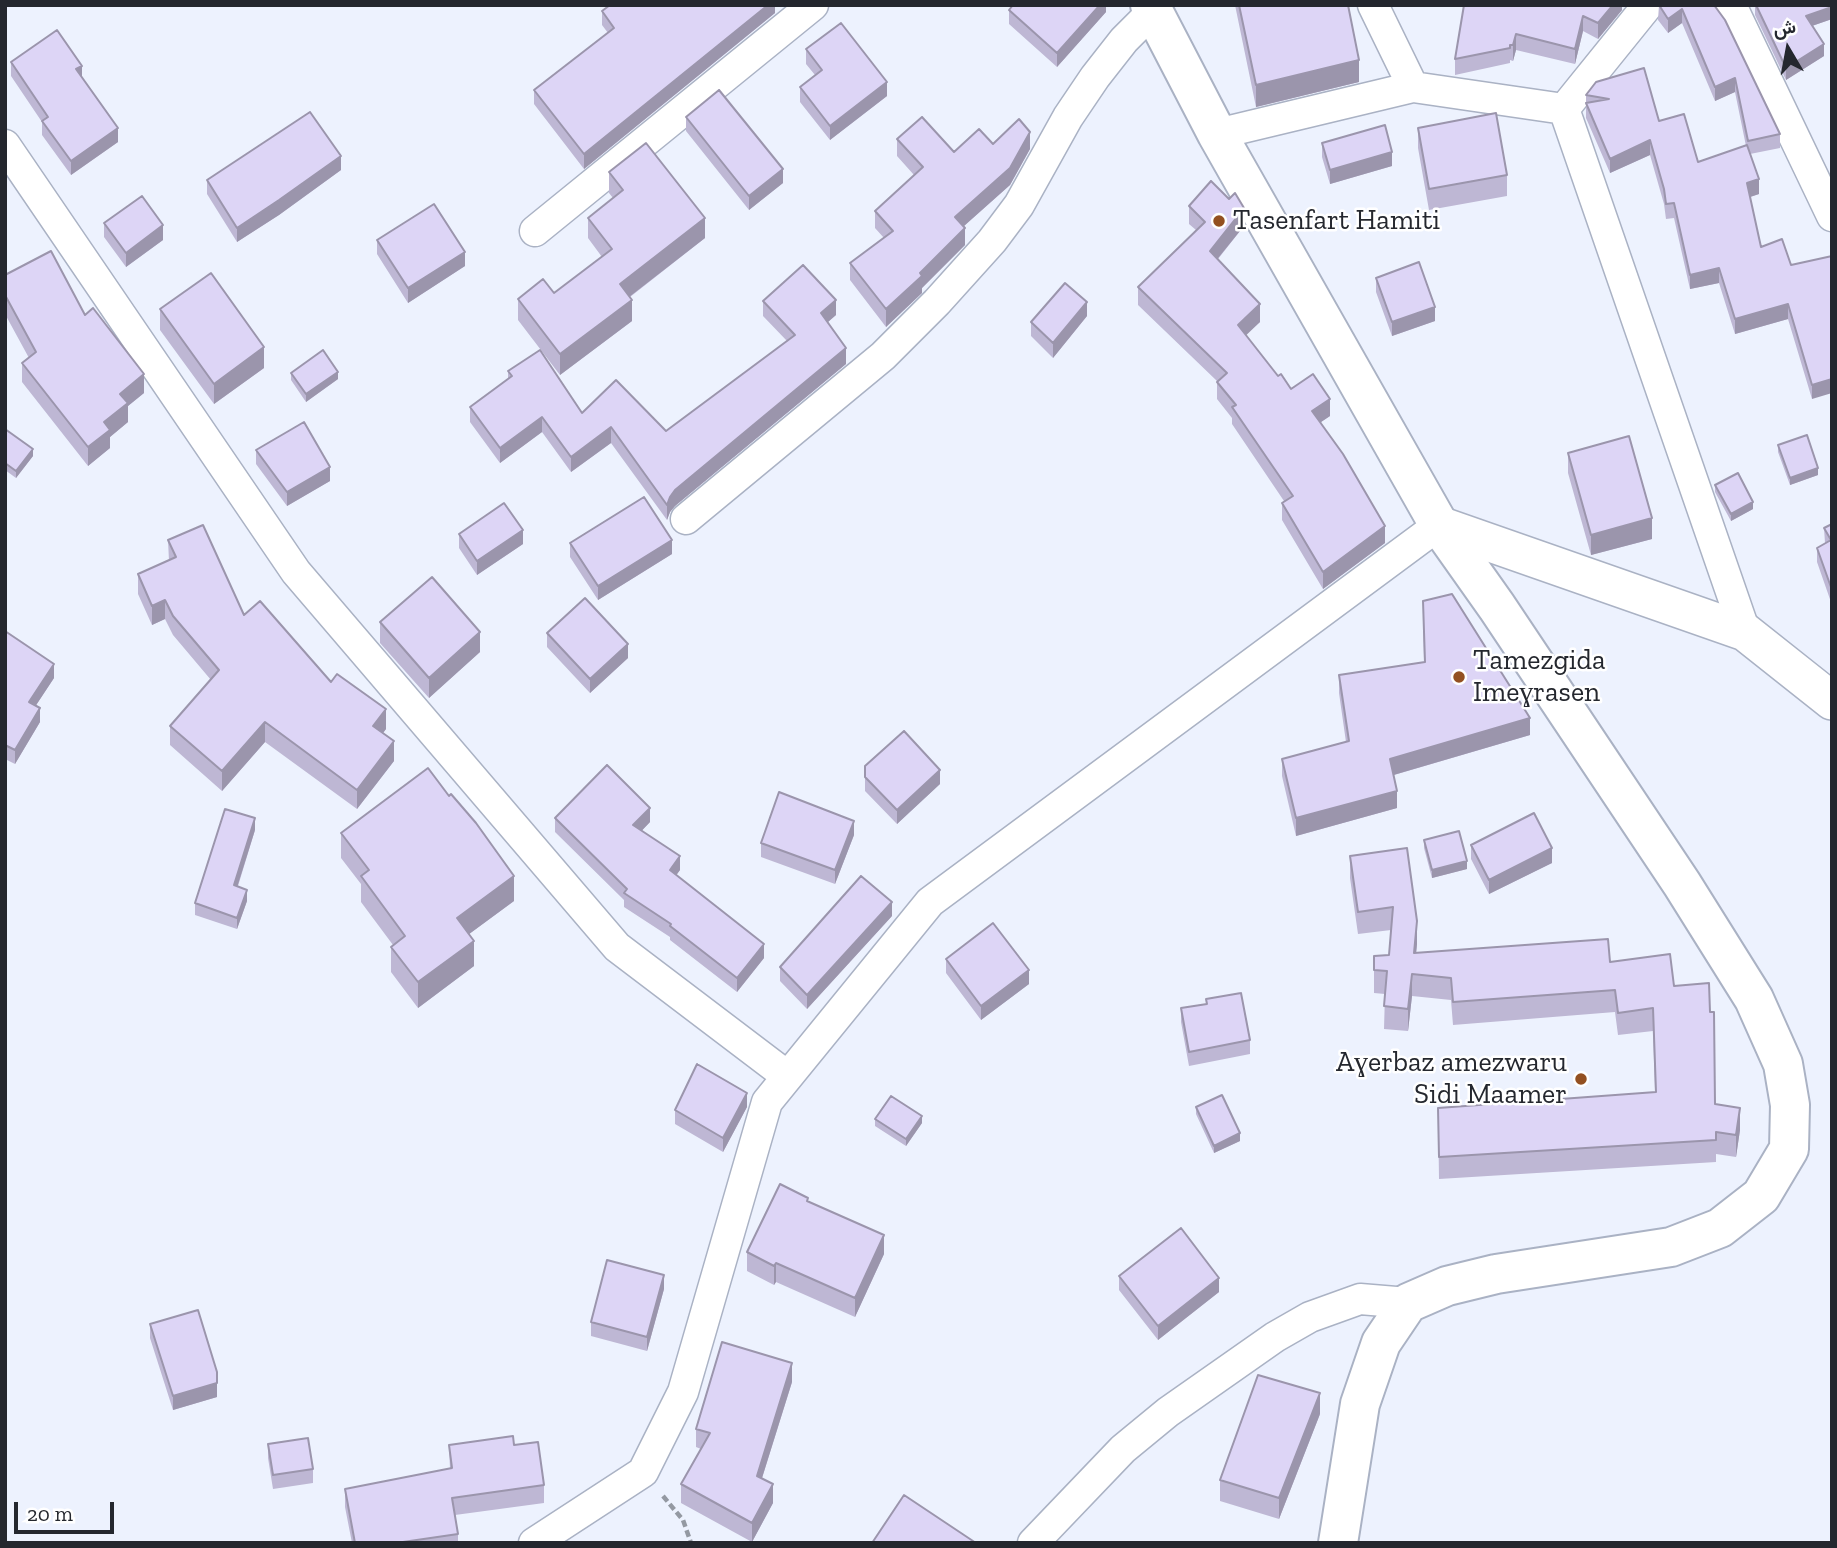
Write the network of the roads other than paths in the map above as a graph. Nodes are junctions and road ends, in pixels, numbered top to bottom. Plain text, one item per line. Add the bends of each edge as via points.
1 (813, 5) edge
2 (1373, 5) edge
3 (1648, 5) edge
4 (1731, 5) edge
5 (1152, 8) edge
6 (1413, 87) junction
7 (1564, 109) junction
8 (1217, 134) junction
9 (5, 145) edge
10 (1832, 216) edge
11 (535, 231) dead end
12 (687, 519) dead end
13 (1439, 525) junction
14 (1745, 632) junction
15 (1832, 701) edge
16 (787, 1076) junction
17 (1408, 1303) junction
18 (534, 1543) edge
19 (1033, 1543) edge
20 (1338, 1543) edge

1 - 11 street
2 - 6 street
3 - 7 street
4 - 10 street
5 - 8 main road
5 - 12 street via 1081,97 1019,205 937,302 883,356
6 - 7 street
6 - 8 street
7 - 14 street
8 - 13 main road
9 - 16 street via 296,572 617,947
13 - 14 street
13 - 16 street via 930,902
13 - 17 main road via 1682,884 1754,999 1783,1064 1790,1105 1789,1149 1761,1196 1720,1228 1671,1247 1496,1274 1447,1286
14 - 15 street
16 - 18 street via 767,1102 683,1392 643,1472
17 - 19 street via 1360,1299 1310,1317 1275,1337 1123,1449
17 - 20 main road via 1381,1343 1360,1404

